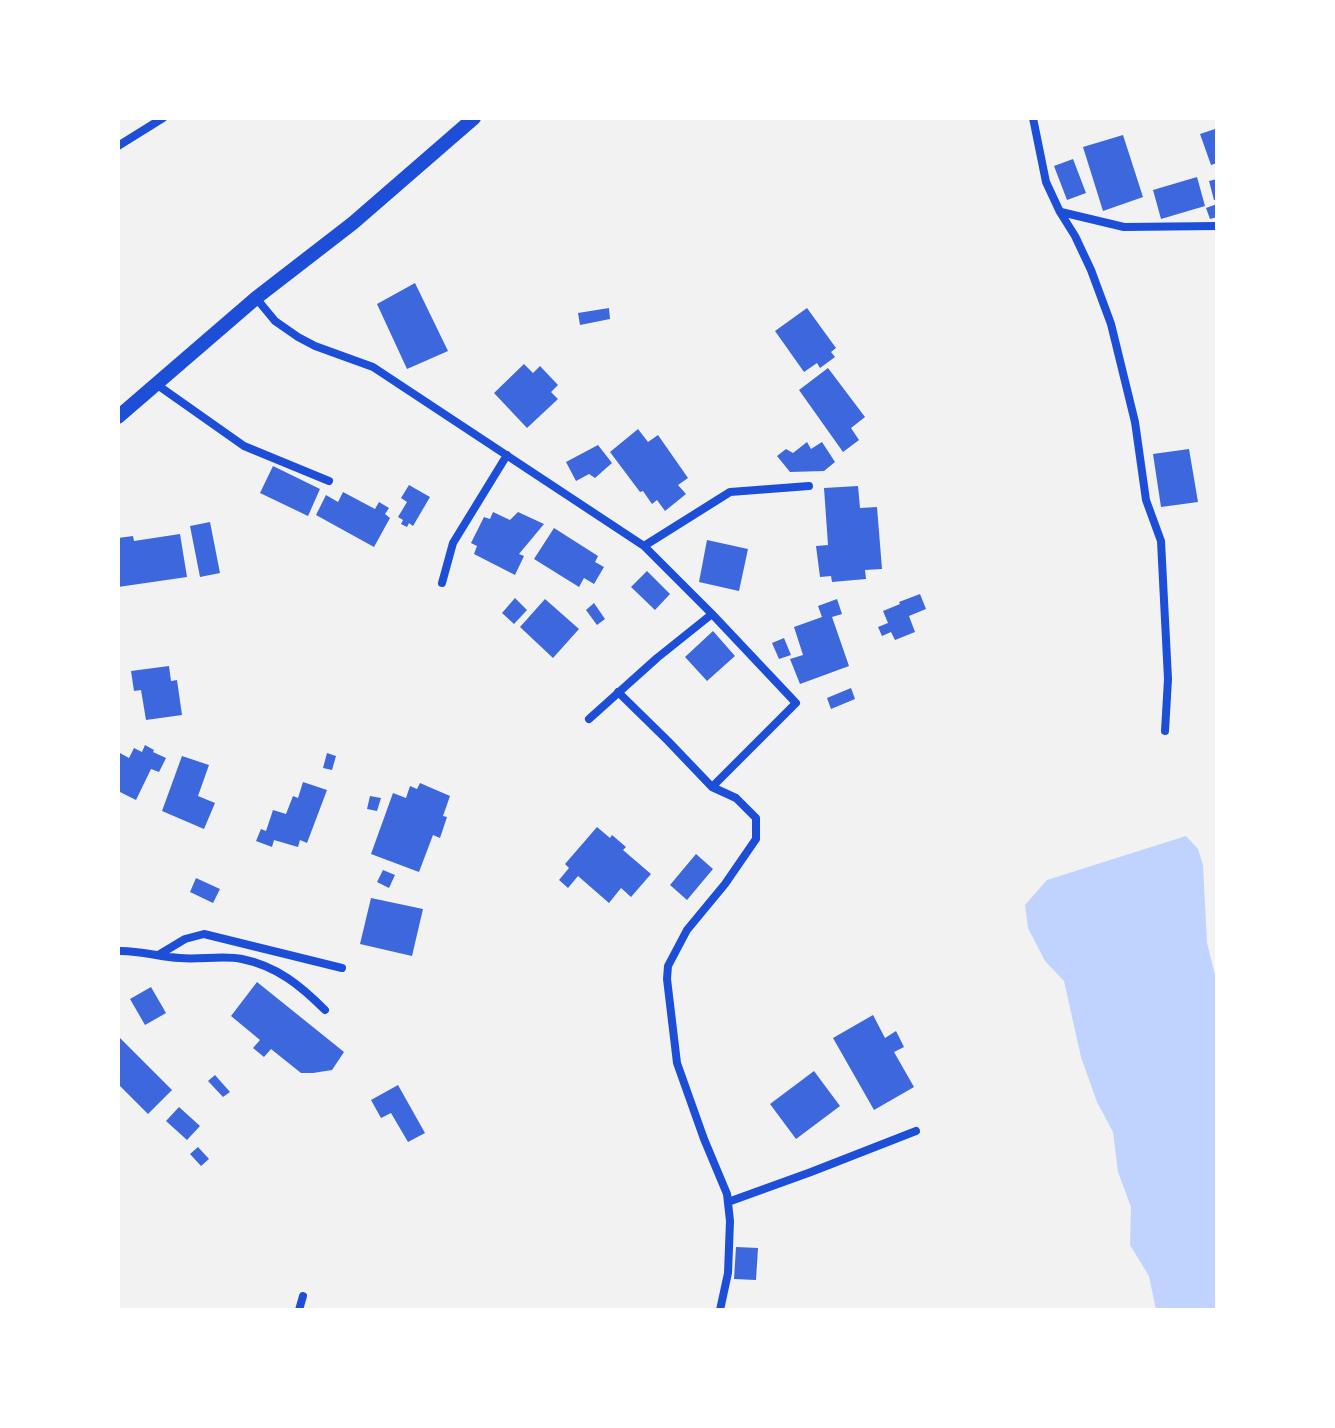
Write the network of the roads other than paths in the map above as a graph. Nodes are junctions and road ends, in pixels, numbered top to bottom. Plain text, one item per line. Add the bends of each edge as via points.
1 (163, 118) edge
2 (474, 118) edge
3 (1033, 118) edge
4 (118, 146) edge
5 (1060, 212) junction
6 (1217, 226) edge
7 (256, 298) junction
8 (156, 384) junction
9 (118, 417) edge
10 (507, 455) junction
11 (329, 481) dead end
12 (809, 486) dead end
13 (644, 546) junction
14 (442, 583) dead end
15 (712, 614) junction
16 (618, 692) junction
17 (589, 719) dead end
18 (1165, 731) dead end
19 (712, 787) junction
20 (118, 951) edge
21 (159, 955) junction
22 (342, 968) dead end
23 (325, 1010) dead end
24 (916, 1131) dead end
25 (728, 1202) junction
26 (303, 1296) dead end
27 (299, 1310) edge
28 (720, 1310) edge

1 - 4 street
2 - 7 street
3 - 5 street via 1046,182
5 - 6 street via 1124,227
5 - 18 street via 1081,247 1111,324 1135,422 1146,500 1161,541 1168,679
7 - 8 street
7 - 10 street via 298,337 373,367
8 - 9 street
8 - 11 street via 244,446
10 - 13 street
10 - 14 street via 453,543
12 - 13 street via 730,492
13 - 15 street
15 - 16 street
15 - 19 street via 796,703
16 - 17 street
16 - 19 street
19 - 25 street via 736,798 756,818 756,839 687,930 667,979 677,1063
20 - 21 street
21 - 22 street via 204,934
21 - 23 street via 240,958 276,970
24 - 25 street
25 - 28 street via 728,1273
26 - 27 street

